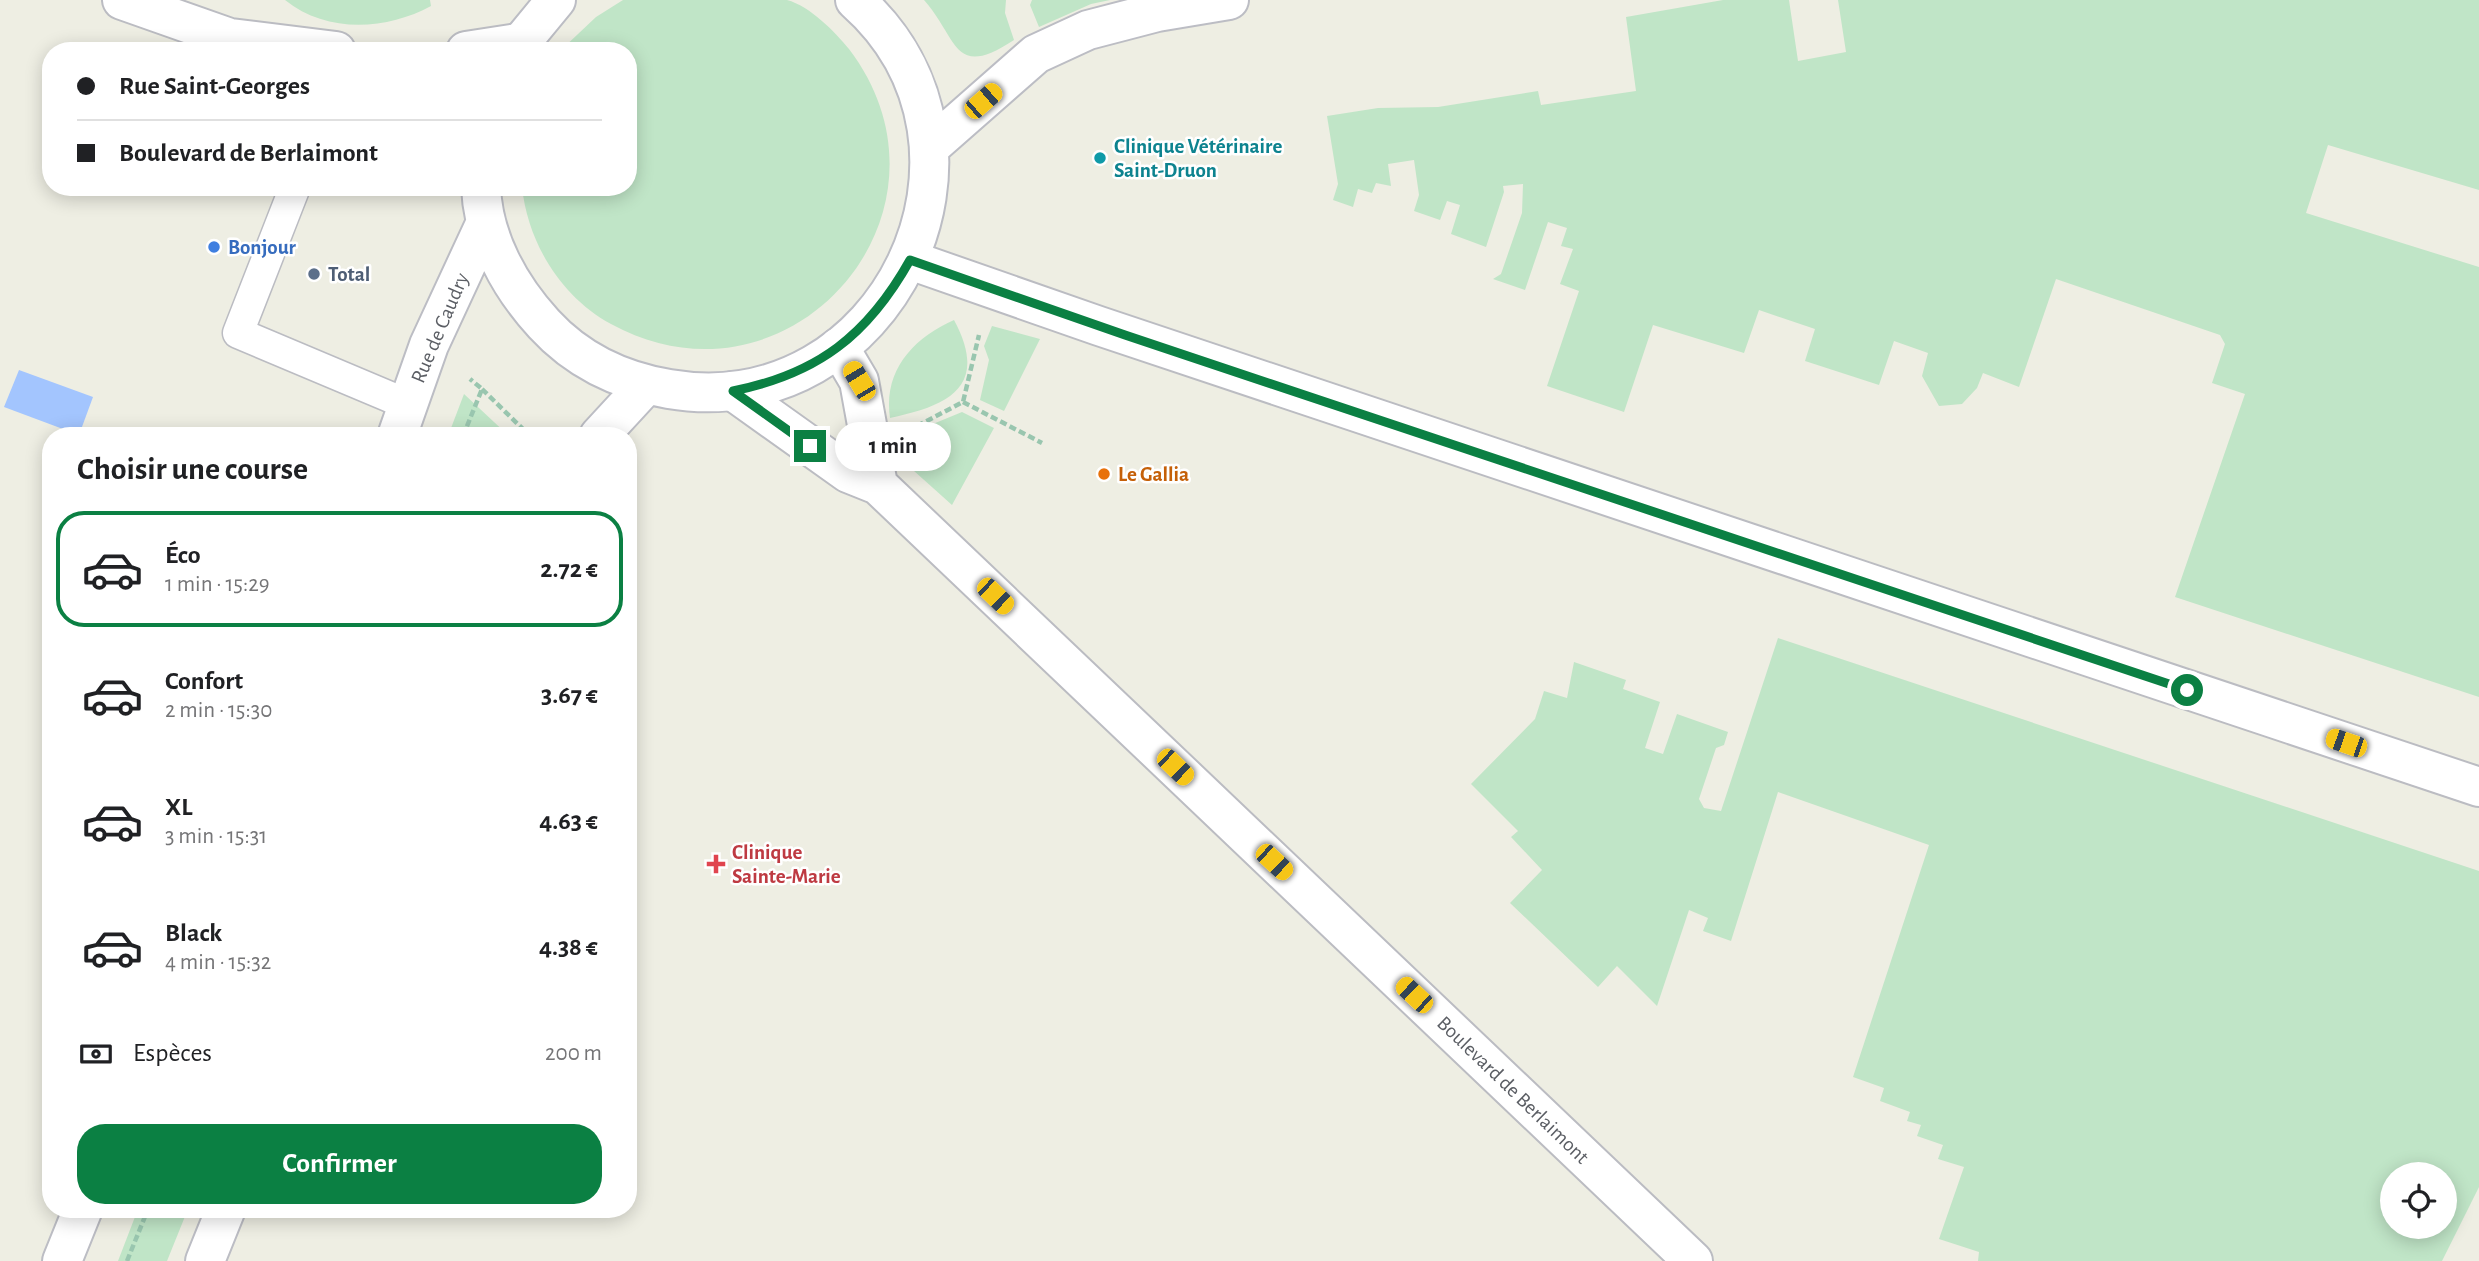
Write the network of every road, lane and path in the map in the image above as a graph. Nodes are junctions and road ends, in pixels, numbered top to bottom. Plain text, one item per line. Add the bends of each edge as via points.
1 (121, 0) edge
2 (556, 0) edge
3 (855, 0) edge
4 (1229, 0) edge
5 (236, 42) edge
6 (520, 42) edge
7 (929, 148) junction
8 (291, 196) edge
9 (484, 205) edge
10 (910, 260) junction
11 (990, 290) junction
12 (839, 347) junction
13 (646, 385) junction
14 (482, 389) dead end
15 (733, 391) junction
16 (962, 402) junction
17 (403, 421) edge
18 (521, 427) edge
19 (607, 427) edge
20 (1041, 443) dead end
21 (876, 467) junction
22 (2479, 787) edge
23 (79, 1218) edge
24 (144, 1218) edge
25 (222, 1218) edge
26 (62, 1261) edge
27 (127, 1261) edge
28 (205, 1261) edge
29 (1693, 1261) edge

1 - 5 street
2 - 6 street
3 - 7 street via 881,27 908,70
4 - 7 street via 1088,30 1036,54
7 - 10 street via 923,225
8 - 17 lane via 238,333
9 - 13 street via 509,279 528,307 552,333 591,362
9 - 17 street, Rue de Caudry
10 - 11 street
10 - 12 street via 881,309
11 - 16 path
11 - 22 street
12 - 15 street via 789,376
12 - 21 street via 859,381
13 - 15 street via 688,392
13 - 19 street
14 - 18 path
15 - 21 street, Boulevard de Berlaimont via 848,473
16 - 20 path
16 - 21 path
21 - 29 street, Boulevard de Berlaimont
23 - 26 street
24 - 27 path
25 - 28 street

